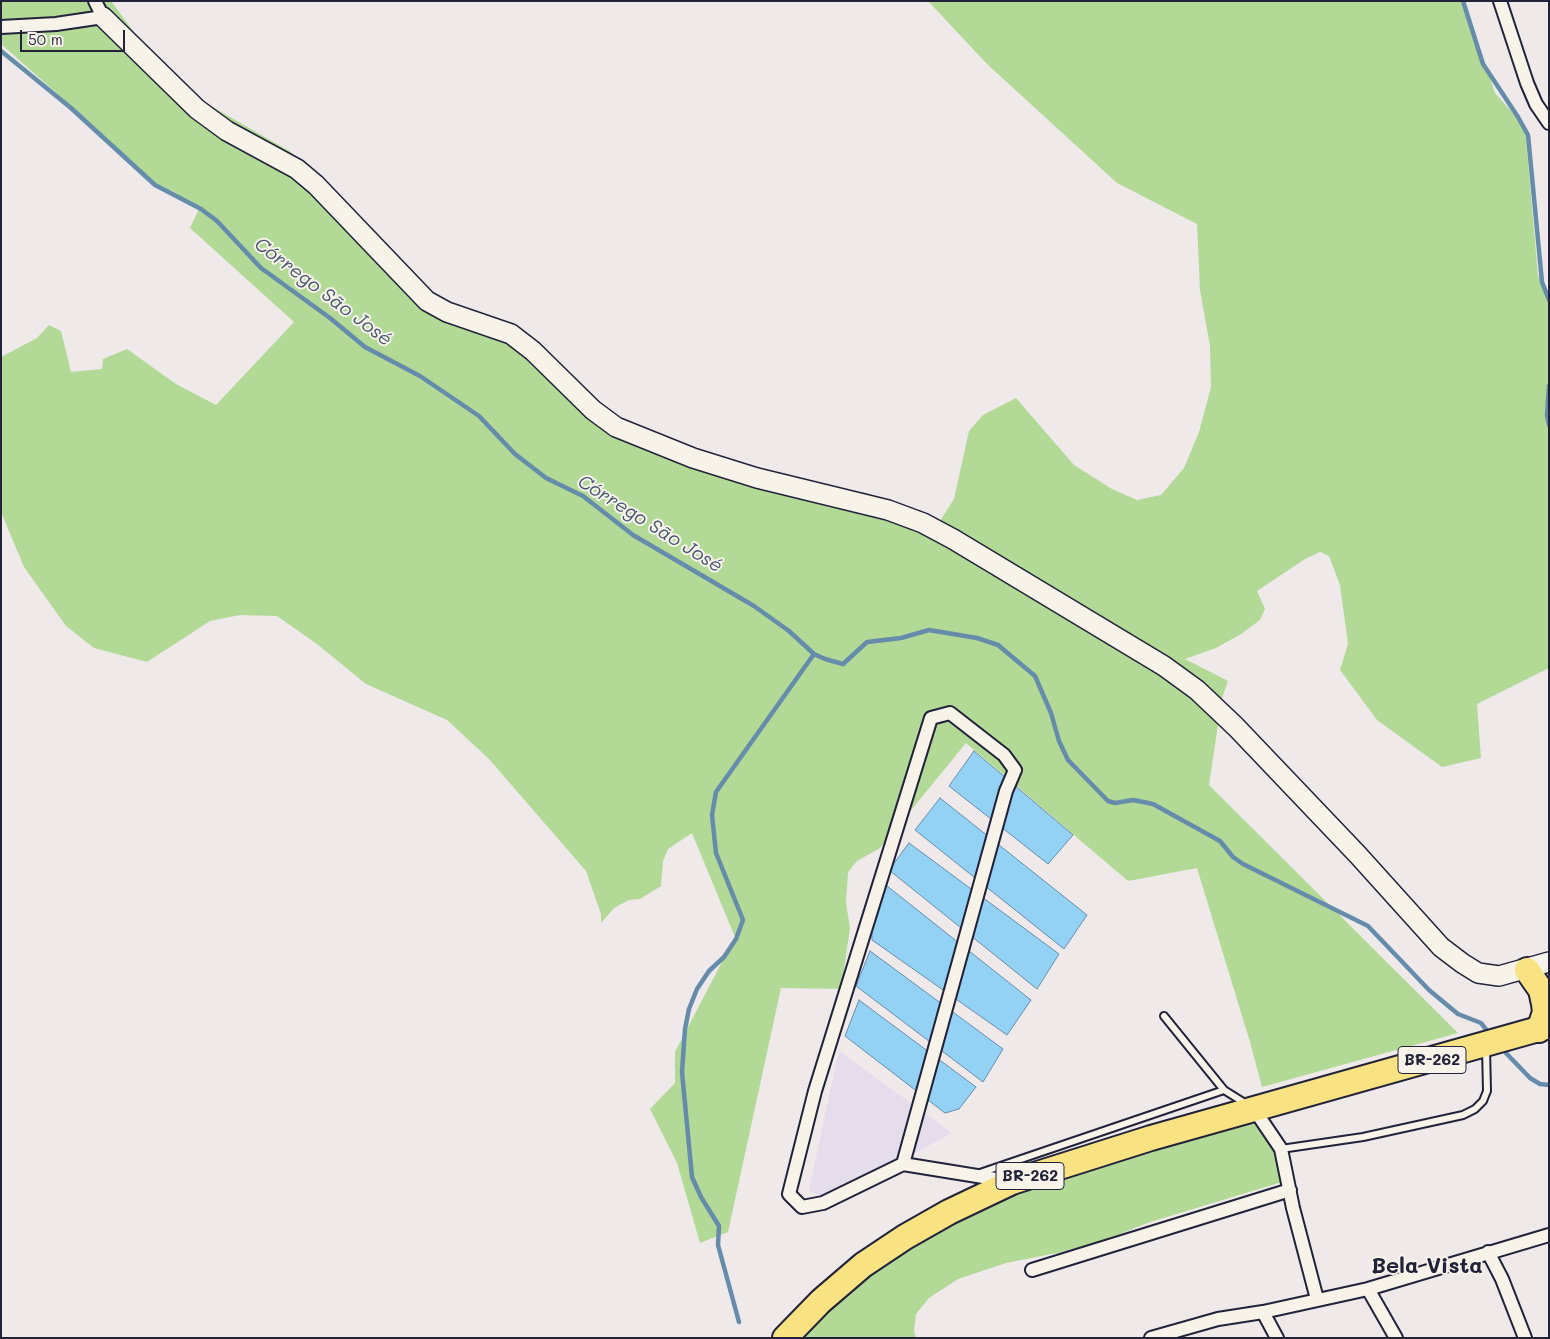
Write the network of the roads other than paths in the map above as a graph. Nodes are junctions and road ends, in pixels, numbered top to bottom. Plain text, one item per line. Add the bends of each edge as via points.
1 (1500, 1) edge
2 (99, 9) edge
3 (1, 27) edge
4 (1549, 123) edge
5 (1538, 966) edge
6 (1164, 1016) dead end
7 (1544, 1028) edge
8 (1486, 1046) junction
9 (1224, 1090) junction
10 (1254, 1109) junction
11 (1281, 1149) junction
12 (903, 1164) junction
13 (974, 1175) junction
14 (1012, 1182) junction
15 (1290, 1190) junction
16 (1549, 1235) edge
17 (1488, 1252) junction
18 (1032, 1270) dead end
19 (1368, 1289) junction
20 (1318, 1299) junction
21 (1263, 1312) junction
22 (1154, 1337) edge
23 (785, 1338) edge
24 (1277, 1338) edge
25 (1396, 1338) edge
26 (1526, 1338) edge

1 - 4 street via 1530,90
2 - 3 street via 56,24
2 - 5 street via 197,109 227,131 297,169 316,185 437,308 511,334 616,428 693,458 758,478 888,510 923,523 983,556 1164,666 1197,690 1358,855 1441,947 1462,964 1478,973 1499,976
5 - 7 highway via 1545,1012
6 - 9 lane
7 - 8 highway, BR-262
8 - 10 highway, BR-262
8 - 11 lane via 1487,1091 1475,1109 1463,1115 1363,1137
9 - 10 lane
9 - 13 lane
10 - 11 street
10 - 14 highway, BR-262 via 1100,1152
11 - 15 street
12 - 12 street via 823,1203 802,1207 789,1194 815,1091 931,718 950,713 1004,755 1014,770
12 - 13 street
13 - 14 street
14 - 23 highway, BR-262 via 950,1212 863,1265
15 - 18 street
15 - 20 street
16 - 17 street
17 - 19 street
17 - 26 street
19 - 20 street
19 - 25 street
20 - 21 street
21 - 22 street via 1218,1319
21 - 24 street

